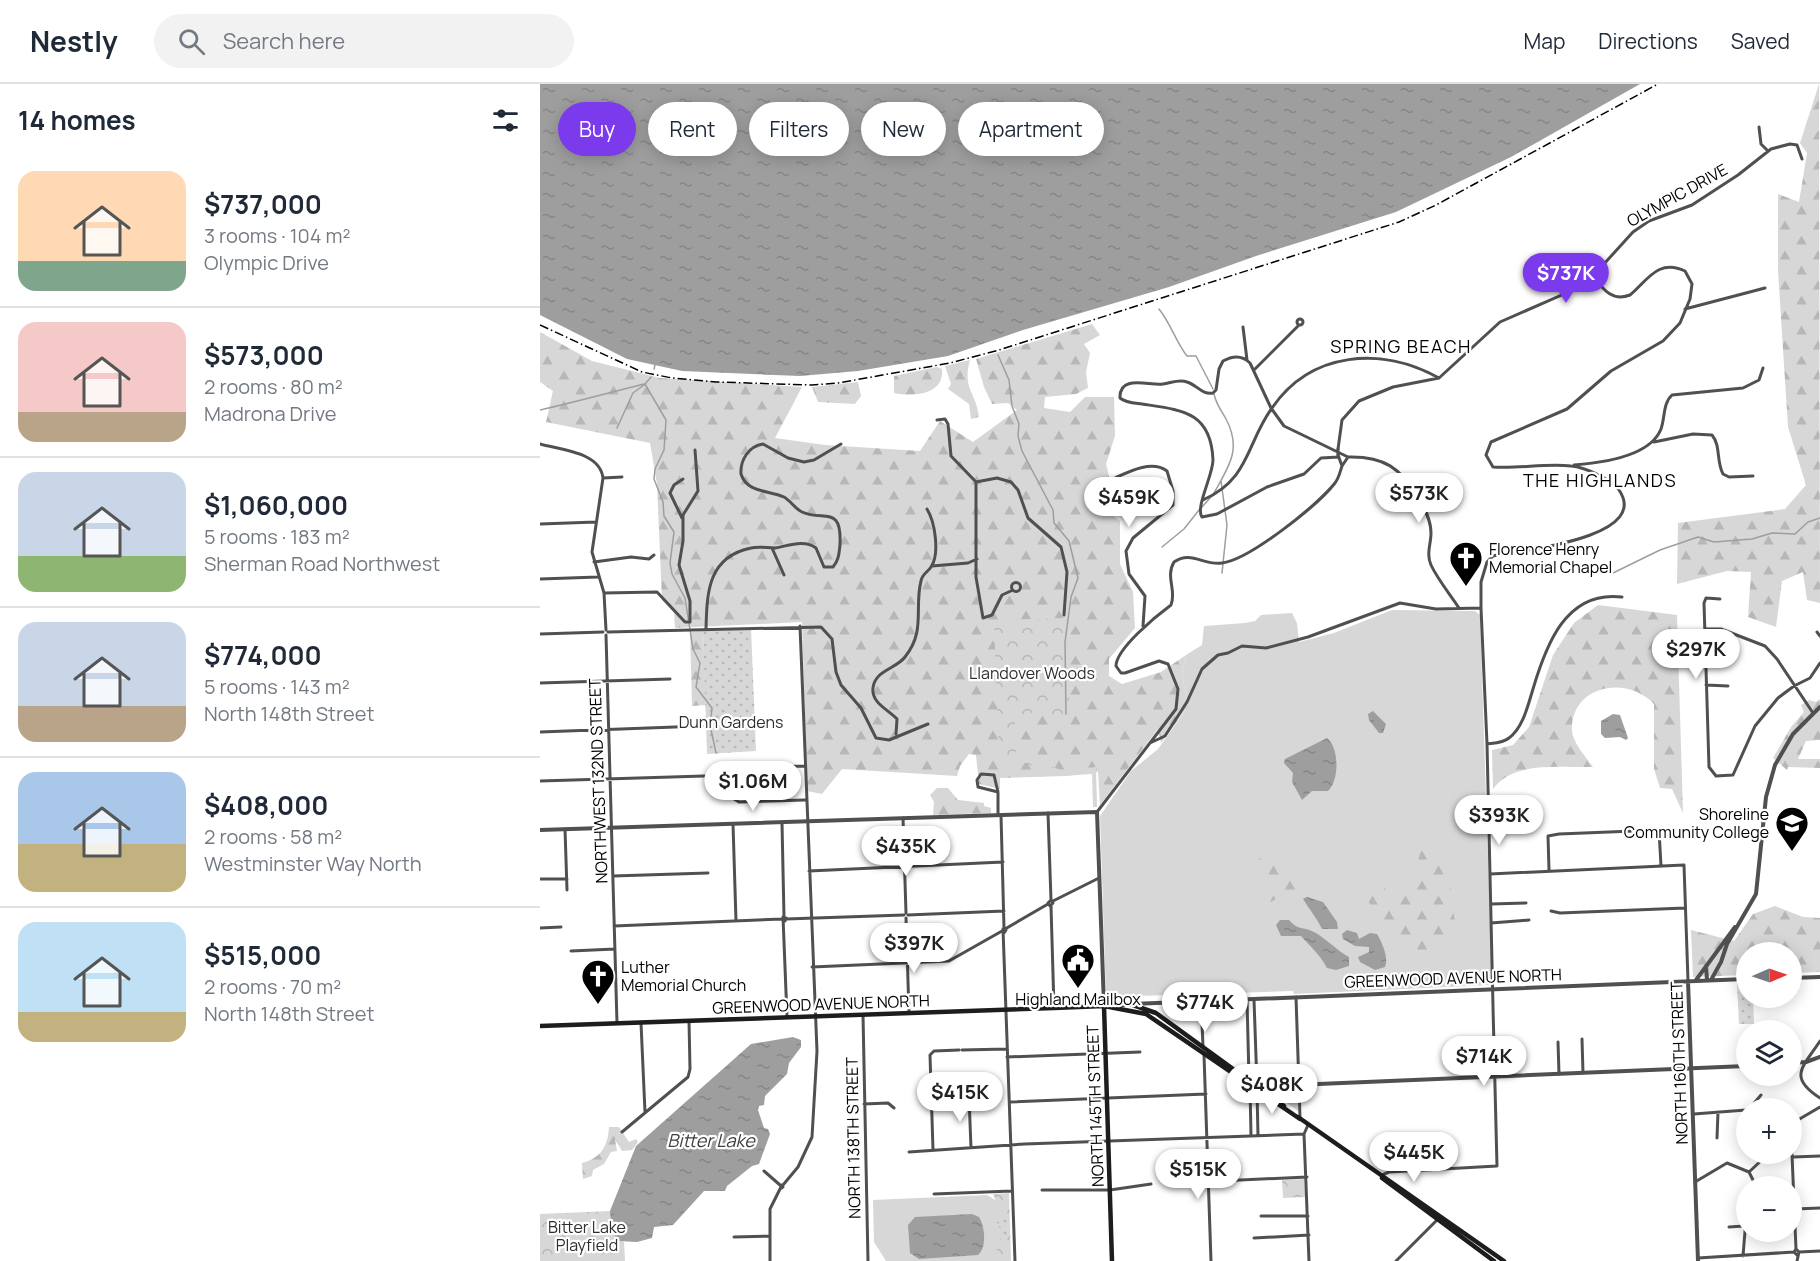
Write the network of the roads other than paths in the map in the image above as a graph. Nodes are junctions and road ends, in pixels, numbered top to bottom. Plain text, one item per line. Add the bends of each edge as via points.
1 (1759, 127) dead end
2 (1768, 151) junction
3 (1802, 159) dead end
4 (1593, 276) junction
5 (1765, 288) dead end
6 (1686, 309) junction
7 (1299, 325) dead end
8 (1243, 327) dead end
9 (1247, 360) junction
10 (1763, 368) dead end
11 (1254, 370) junction
12 (1439, 378) junction
13 (1271, 408) junction
14 (937, 420) dead end
15 (1652, 442) junction
16 (540, 444) edge
17 (841, 444) dead end
18 (694, 450) dead end
19 (1339, 456) junction
20 (1348, 457) junction
21 (1342, 466) junction
22 (1572, 466) junction
23 (1753, 476) dead end
24 (622, 477) dead end
25 (603, 478) junction
26 (1115, 478) dead end
27 (683, 479) dead end
28 (976, 482) junction
29 (1203, 500) junction
30 (927, 509) dead end
31 (682, 519) junction
32 (596, 522) junction
33 (540, 524) edge
34 (772, 548) junction
35 (654, 555) dead end
36 (977, 559) junction
37 (594, 562) junction
38 (932, 566) junction
39 (784, 575) dead end
40 (599, 577) junction
41 (540, 579) edge
42 (1013, 590) dead end
43 (604, 593) junction
44 (1622, 597) dead end
45 (1720, 599) dead end
46 (1460, 608) junction
47 (1481, 608) junction
48 (1064, 615) dead end
49 (800, 626) junction
50 (1143, 627) junction
51 (1705, 629) junction
52 (704, 630) junction
53 (606, 632) junction
54 (540, 634) edge
55 (1820, 663) edge
56 (670, 679) dead end
57 (607, 681) junction
58 (540, 683) edge
59 (1706, 685) junction
60 (1728, 686) dead end
61 (1794, 686) junction
62 (1820, 707) edge
63 (1813, 713) junction
64 (928, 724) dead end
65 (702, 726) dead end
66 (609, 730) junction
67 (540, 732) edge
68 (896, 736) junction
69 (1149, 744) junction
70 (1487, 744) junction
71 (805, 766) junction
72 (704, 776) dead end
73 (610, 779) junction
74 (540, 781) edge
75 (998, 792) junction
76 (805, 800) junction
77 (1097, 812) junction
78 (1048, 813) junction
79 (999, 815) junction
80 (903, 818) junction
81 (807, 821) junction
82 (782, 822) junction
83 (733, 824) junction
84 (611, 828) junction
85 (565, 829) junction
86 (540, 830) edge
87 (1003, 862) junction
88 (905, 866) junction
89 (1661, 866) junction
90 (1549, 870) junction
91 (809, 871) junction
92 (708, 873) dead end
93 (1490, 873) junction
94 (613, 876) junction
95 (1100, 878) junction
96 (540, 879) edge
97 (567, 879) junction
98 (567, 890) dead end
99 (1051, 903) junction
100 (1526, 903) dead end
101 (1491, 904) junction
102 (1685, 908) junction
103 (1004, 911) junction
104 (1551, 911) dead end
105 (1747, 913) junction
106 (906, 915) junction
107 (811, 918) junction
108 (784, 919) junction
109 (1528, 920) dead end
110 (735, 921) junction
111 (1491, 923) junction
112 (614, 926) junction
113 (561, 927) dead end
114 (540, 928) edge
115 (1004, 930) junction
116 (615, 949) junction
117 (571, 951) dead end
118 (908, 964) junction
119 (1706, 965) junction
120 (812, 967) junction
121 (1820, 976) edge
122 (1802, 977) edge
123 (1736, 979) edge
124 (1709, 980) junction
125 (1688, 981) junction
126 (1696, 981) junction
127 (1492, 990) junction
128 (1296, 996) junction
129 (1247, 998) junction
130 (1254, 998) junction
131 (1201, 1000) junction
132 (1161, 1001) junction
133 (1130, 1004) junction
134 (1104, 1006) junction
135 (1054, 1008) junction
136 (1006, 1010) junction
137 (1148, 1010) junction
138 (1140, 1012) junction
139 (1248, 1012) junction
140 (1255, 1012) junction
141 (909, 1013) junction
142 (862, 1015) junction
143 (814, 1016) junction
144 (787, 1017) junction
145 (689, 1021) junction
146 (617, 1023) junction
147 (641, 1023) junction
148 (540, 1026) edge
149 (1582, 1039) dead end
150 (1820, 1041) edge
151 (1558, 1042) dead end
152 (1203, 1046) junction
153 (1007, 1049) junction
154 (1105, 1052) junction
155 (1140, 1052) dead end
156 (1204, 1053) junction
157 (1248, 1053) junction
158 (1256, 1054) junction
159 (1820, 1057) edge
160 (1007, 1058) junction
161 (1802, 1062) edge
162 (1806, 1062) junction
163 (1736, 1067) edge
164 (1692, 1069) junction
165 (1583, 1073) junction
166 (1559, 1074) junction
167 (1494, 1077) junction
168 (1248, 1079) junction
169 (943, 1084) dead end
170 (930, 1085) junction
171 (1299, 1085) junction
172 (1250, 1086) junction
173 (1258, 1088) junction
174 (1206, 1094) junction
175 (1761, 1095) dead end
176 (969, 1096) dead end
177 (1107, 1098) junction
178 (1758, 1098) edge
179 (1820, 1098) edge
180 (1009, 1102) junction
181 (864, 1104) junction
182 (1820, 1107) edge
183 (894, 1108) dead end
184 (1736, 1110) edge
185 (645, 1112) junction
186 (1718, 1112) junction
187 (1694, 1113) junction
188 (1802, 1116) edge
189 (1299, 1119) junction
190 (1308, 1125) junction
191 (622, 1132) dead end
192 (1304, 1134) junction
193 (1258, 1136) junction
194 (1251, 1137) junction
195 (1206, 1138) junction
196 (1717, 1138) dead end
197 (1108, 1142) junction
198 (1010, 1146) junction
199 (971, 1148) junction
200 (933, 1150) junction
201 (909, 1152) dead end
202 (1820, 1156) edge
203 (1802, 1157) edge
204 (1758, 1164) edge
205 (764, 1171) dead end
206 (1749, 1172) junction
207 (1380, 1176) junction
208 (1751, 1176) edge
209 (1307, 1177) junction
210 (1208, 1181) junction
211 (1695, 1182) junction
212 (1178, 1183) dead end
213 (1151, 1184) dead end
214 (781, 1186) junction
215 (1042, 1190) dead end
216 (1110, 1190) junction
217 (1012, 1191) junction
218 (933, 1194) dead end
219 (1820, 1208) edge
220 (1802, 1209) edge
221 (1261, 1216) dead end
222 (1308, 1216) junction
223 (1440, 1218) junction
224 (1730, 1227) dead end
225 (1736, 1227) edge
226 (1309, 1235) junction
227 (770, 1236) junction
228 (734, 1238) dead end
229 (1254, 1238) dead end
230 (1744, 1242) edge
231 (1796, 1242) edge
232 (1820, 1251) edge
233 (1796, 1252) junction
234 (1743, 1256) junction
235 (1698, 1259) edge
236 (770, 1261) edge
237 (868, 1261) edge
238 (1015, 1261) edge
239 (1112, 1261) edge
240 (1211, 1261) edge
241 (1309, 1261) edge
242 (1396, 1261) edge
243 (1494, 1261) edge
244 (1504, 1261) edge
245 (1797, 1261) edge

1 - 2 street via 1761,144
2 - 3 street via 1790,144 1799,148
2 - 4 street, OLYMPIC DRIVE via 1692,205 1649,221 1633,232
4 - 6 street via 1605,292 1624,297 1654,272 1679,268 1692,284
4 - 12 street, OLYMPIC DRIVE via 1564,294 1500,322
5 - 6 street
6 - 22 street via 1680,323 1663,341 1611,371 1567,409 1491,442 1486,455 1493,467
7 - 11 street
8 - 9 street
9 - 11 street
9 - 29 street via 1234,357 1223,361 1216,390 1209,394 1185,381 1131,382 1120,393 1120,398 1128,402 1183,411 1204,426 1213,468
10 - 15 street via 1759,380 1743,388 1672,395
11 - 13 street
12 - 13 street via 1423,369 1392,362 1335,360 1307,374
12 - 19 street, bridge via 1393,387 1359,401 1342,420
13 - 20 street via 1284,426
13 - 29 street via 1227,488
14 - 28 street via 945,419 953,459
15 - 22 street via 1620,458
15 - 23 street via 1693,434 1712,435 1717,441 1723,474
16 - 25 street via 588,458 597,463
17 - 34 street via 810,462 792,460 763,444 754,446 744,458 741,474 748,486 784,498 803,513 828,516 839,527 838,557 831,567 822,565 812,545
18 - 31 street via 698,491 696,498 688,502
19 - 21 street
19 - 29 street via 1321,458 1304,474 1267,487 1217,514 1200,516
20 - 21 street
20 - 46 street via 1396,467 1409,481 1428,516 1431,565
21 - 50 street via 1334,485 1314,504 1280,532 1234,560 1211,563 1187,556 1174,562 1169,579 1173,601
22 - 47 street via 1618,487 1624,501 1619,521 1605,530 1554,545 1493,556 1481,582
24 - 25 street
25 - 32 street, NORTHWEST 132ND STREET
26 - 50 street via 1141,468 1160,467 1167,471 1173,490 1173,505 1133,538 1126,551 1129,573 1145,596
27 - 31 street via 670,492
28 - 36 street
28 - 48 street via 998,478 1015,486 1028,518 1061,547 1067,572
30 - 38 street via 936,532
31 - 43 street via 679,570 690,601 689,622 654,592
32 - 33 street
32 - 37 street, NORTHWEST 132ND STREET
34 - 39 street
34 - 52 street via 742,551 716,571 707,590
35 - 37 street via 650,559 627,557
36 - 38 street
36 - 42 street via 983,618 992,615 1002,595
37 - 40 street, NORTHWEST 132ND STREET
38 - 68 street via 921,581 920,624 907,655 873,685 876,700 897,719
40 - 41 street
40 - 43 street, NORTHWEST 132ND STREET
43 - 53 street, NORTHWEST 132ND STREET
44 - 70 street via 1605,596 1583,602 1558,626 1517,729 1504,741
45 - 51 street via 1711,596 1705,600
46 - 47 street
46 - 69 street via 1400,603 1308,637 1266,648 1242,646 1218,655 1202,669 1165,736
47 - 70 street
49 - 52 street
49 - 68 street via 821,627 829,633 841,685 861,708 876,738 886,741
49 - 71 street
50 - 69 street via 1119,654 1116,666 1125,673 1163,662 1172,669 1179,699 1176,709
51 - 59 street
51 - 61 street via 1721,629 1765,646
52 - 53 street
53 - 54 street
53 - 57 street, NORTHWEST 132ND STREET
55 - 61 street via 1810,678
56 - 57 street
57 - 58 street
57 - 66 street, NORTHWEST 132ND STREET
59 - 60 street
59 - 61 street via 1709,767 1720,777 1733,775 1755,726 1778,698
61 - 63 street
62 - 63 street
63 - 105 street via 1786,744 1772,773 1756,894
64 - 68 street
65 - 66 street
66 - 67 street
66 - 73 street, NORTHWEST 132ND STREET
69 - 77 street
70 - 93 street
71 - 76 street
71 - 76 street via 736,768 726,775 724,787 728,797 736,801
72 - 73 street
73 - 74 street
73 - 84 street, NORTHWEST 132ND STREET
75 - 75 street via 993,774 979,776 979,788
75 - 79 street
76 - 81 street
77 - 78 street
77 - 95 street, NORTH 145TH STREET
78 - 79 street
78 - 99 street
79 - 80 street
79 - 87 street
80 - 81 street
80 - 88 street
81 - 82 street
81 - 91 street
82 - 83 street
82 - 108 street
83 - 84 street
83 - 110 street
84 - 85 street
84 - 94 street, NORTHWEST 132ND STREET
85 - 86 street
85 - 97 street
87 - 88 street
87 - 103 street
88 - 91 street
88 - 106 street
89 - 90 street
89 - 90 street via 1659,830 1548,836
89 - 102 street, NORTH 160TH STREET via 1684,865
90 - 93 street
91 - 107 street
92 - 94 street
93 - 101 street
94 - 112 street, NORTHWEST 132ND STREET
95 - 99 street
95 - 134 street, NORTH 145TH STREET
96 - 97 street
97 - 98 street
99 - 115 street
99 - 135 street
100 - 101 street
101 - 111 street
102 - 104 street
102 - 125 street, NORTH 160TH STREET
103 - 106 street
103 - 115 street
105 - 119 street
105 - 124 street
106 - 107 street
106 - 118 street
107 - 108 street
107 - 120 street
108 - 110 street
108 - 144 street
109 - 111 street
110 - 112 street
111 - 127 street
112 - 116 street, NORTHWEST 132ND STREET
113 - 114 street
115 - 118 street via 949,961
115 - 136 street
116 - 117 street
116 - 146 street, NORTHWEST 132ND STREET
118 - 120 street
118 - 141 street
119 - 124 street
119 - 126 street
120 - 143 street
121 - 122 street
123 - 124 street, GREENWOOD AVENUE NORTH
124 - 126 street, GREENWOOD AVENUE NORTH
125 - 126 street, GREENWOOD AVENUE NORTH
125 - 127 street, GREENWOOD AVENUE NORTH
125 - 164 street, NORTH 160TH STREET
127 - 128 street, GREENWOOD AVENUE NORTH
127 - 167 street
128 - 130 street, GREENWOOD AVENUE NORTH
128 - 171 street
129 - 130 street, GREENWOOD AVENUE NORTH
129 - 131 street, GREENWOOD AVENUE NORTH
129 - 139 street
130 - 140 street
131 - 132 street, GREENWOOD AVENUE NORTH
131 - 152 street
132 - 133 street, GREENWOOD AVENUE NORTH
132 - 137 street, GREENWOOD AVENUE NORTH
133 - 134 main road, GREENWOOD AVENUE NORTH
133 - 137 main road
134 - 135 main road, GREENWOOD AVENUE NORTH
134 - 138 main road, GREENWOOD AVENUE NORTH
134 - 154 main road, NORTH 145TH STREET
135 - 136 main road, GREENWOOD AVENUE NORTH
136 - 141 main road, GREENWOOD AVENUE NORTH
136 - 153 street
137 - 138 street, GREENWOOD AVENUE NORTH
137 - 152 main road
138 - 156 main road
139 - 140 street
139 - 157 street
140 - 158 street
141 - 142 main road, GREENWOOD AVENUE NORTH
142 - 143 main road, GREENWOOD AVENUE NORTH
142 - 181 street, NORTH 138TH STREET
143 - 144 main road, GREENWOOD AVENUE NORTH
143 - 214 street via 817,1051 813,1137 798,1167
144 - 145 main road, GREENWOOD AVENUE NORTH
145 - 147 main road, GREENWOOD AVENUE NORTH
145 - 185 street via 689,1075
146 - 147 main road, GREENWOOD AVENUE NORTH
146 - 148 main road, GREENWOOD AVENUE NORTH
147 - 185 street
149 - 165 street
150 - 162 street
151 - 166 street
152 - 168 main road
153 - 160 street
153 - 170 street via 931,1053
154 - 155 street
154 - 160 street
154 - 177 main road, NORTH 145TH STREET
156 - 172 main road
156 - 174 street
157 - 158 street
157 - 168 street
158 - 173 street
159 - 162 street
160 - 180 street
161 - 162 street
162 - 179 street via 1801,1083
163 - 164 street
164 - 165 street
164 - 187 street, NORTH 160TH STREET
165 - 166 street
166 - 167 street
167 - 171 street
167 - 207 street via 1497,1166 1389,1172
168 - 173 main road
169 - 170 street
170 - 200 street
171 - 173 street
171 - 189 street
172 - 173 main road
172 - 194 street
173 - 189 main road
173 - 193 street
174 - 177 street
174 - 195 street
175 - 178 street
176 - 199 street
177 - 180 street
177 - 197 main road, NORTH 145TH STREET
180 - 198 street
181 - 183 street via 888,1103
181 - 237 street, NORTH 138TH STREET
182 - 188 street
184 - 186 street
185 - 191 street
186 - 187 street
186 - 196 street
187 - 211 street, NORTH 160TH STREET
189 - 190 main road
190 - 192 street
190 - 207 main road
192 - 193 street
192 - 209 street
193 - 194 street
194 - 195 street
195 - 197 street
195 - 210 street
197 - 198 street
197 - 216 main road, NORTH 145TH STREET
198 - 199 street
198 - 217 street
199 - 200 street
200 - 201 street
202 - 203 street
204 - 206 street
205 - 214 street
206 - 208 street
206 - 211 street via 1727,1163
207 - 223 main road
209 - 210 street
209 - 222 street
210 - 212 street
210 - 240 street
211 - 235 street, NORTH 160TH STREET
213 - 216 street
214 - 227 street via 771,1205
215 - 216 street
216 - 239 main road, NORTH 145TH STREET
217 - 218 street
217 - 238 street
219 - 220 street
221 - 222 street
222 - 226 street
223 - 242 street
223 - 243 main road
223 - 244 main road
224 - 225 street
226 - 229 street
226 - 241 street
227 - 228 street
227 - 236 street
230 - 234 street
231 - 233 street
232 - 233 street
233 - 234 street
233 - 245 street
234 - 235 street

